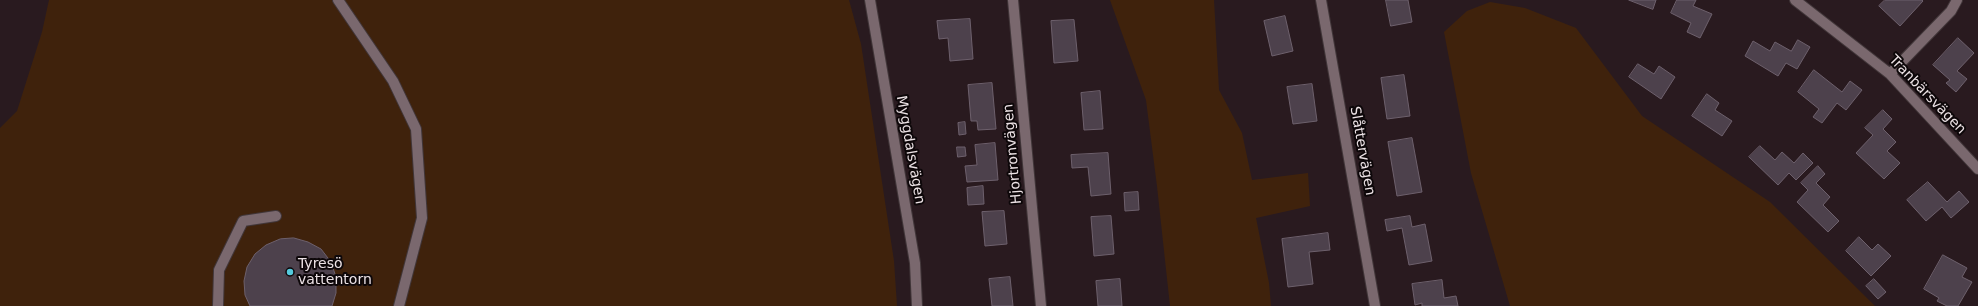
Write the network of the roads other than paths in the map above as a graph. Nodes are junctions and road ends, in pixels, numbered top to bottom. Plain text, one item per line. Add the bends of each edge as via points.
1 (338, 0) edge
2 (870, 0) edge
3 (1013, 0) edge
4 (1321, 0) edge
5 (1795, 0) edge
6 (1957, 0) edge
7 (1890, 74) junction
8 (1978, 169) edge
9 (276, 216) dead end
10 (218, 306) edge
11 (399, 306) edge
12 (917, 306) edge
13 (1041, 306) edge
14 (1375, 306) edge

1 - 11 street via 393,81 416,129 422,218
2 - 12 street, Myggdalsvägen via 915,262
3 - 13 street, Hjortronvägen
4 - 14 street, Slåttervägen
5 - 7 street, Tranbärsvägen
6 - 7 street via 1951,11
7 - 8 street, Tranbärsvägen
9 - 10 street via 243,221 219,270

